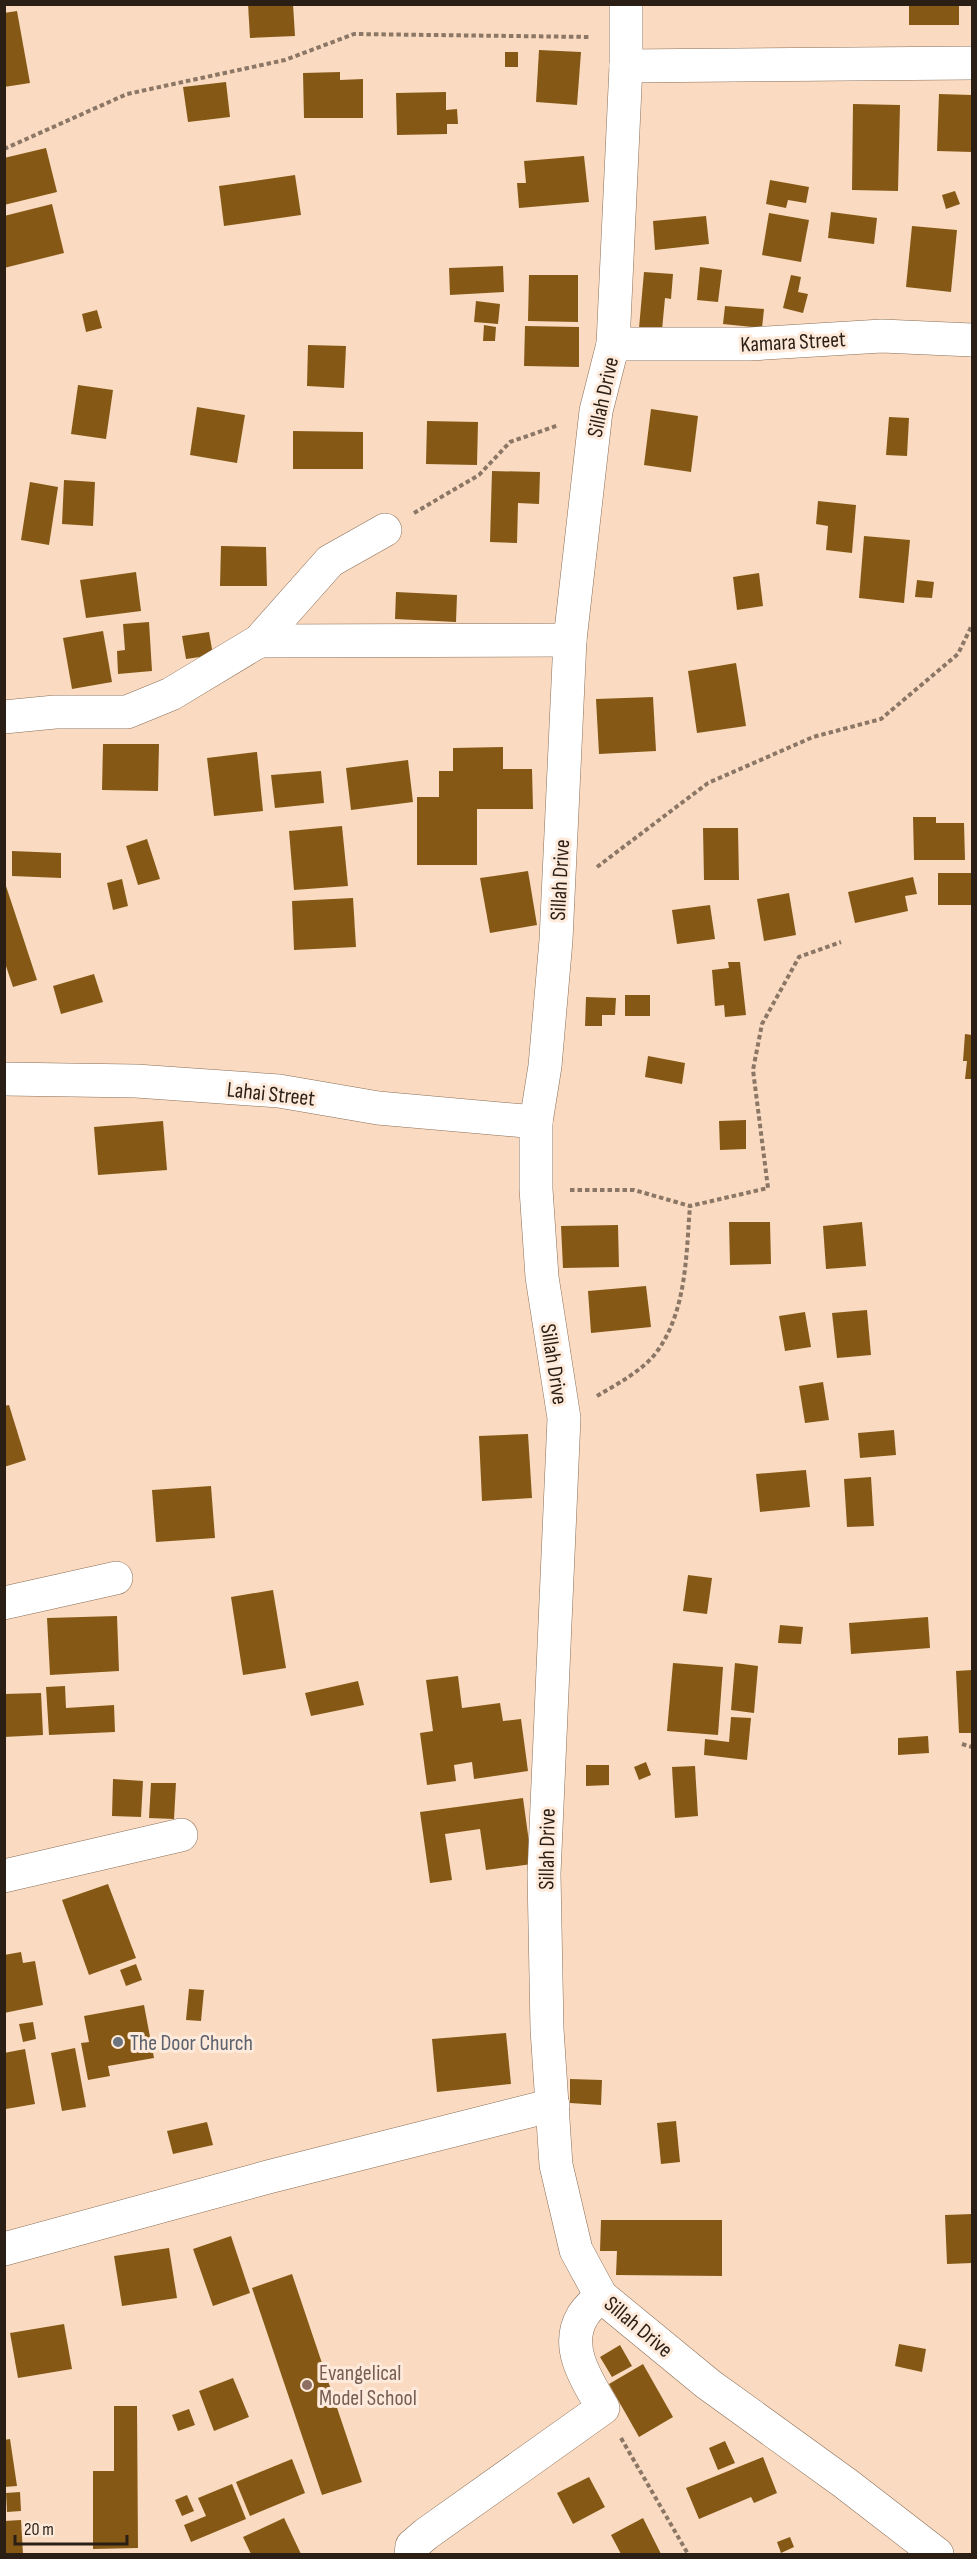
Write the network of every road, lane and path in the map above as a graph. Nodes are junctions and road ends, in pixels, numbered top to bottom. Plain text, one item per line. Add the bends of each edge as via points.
1 (626, 4) edge
2 (626, 52) junction
3 (972, 63) edge
4 (4, 149) edge
5 (972, 340) edge
6 (613, 344) junction
7 (596, 411) junction
8 (385, 530) joint
9 (972, 625) edge
10 (570, 640) junction
11 (258, 642) junction
12 (4, 717) edge
13 (558, 895) junction
14 (841, 942) dead end
15 (4, 1079) edge
16 (537, 1122) junction
17 (536, 1189) junction
18 (690, 1206) junction
19 (564, 1418) junction
20 (116, 1578) dead end
21 (4, 1603) edge
22 (962, 1744) dead end
23 (972, 1747) edge
24 (180, 1835) dead end
25 (4, 1876) edge
26 (553, 2105) junction
27 (4, 2248) edge
28 (601, 2296) junction
29 (603, 2408) junction
30 (411, 2554) edge
31 (688, 2554) edge
32 (937, 2554) edge

1 - 2 street, Sillah Drive
2 - 3 street
2 - 4 path via 354,34 285,60 127,94
2 - 6 street, Sillah Drive
5 - 6 street, Kamara Street via 882,336 749,344
6 - 7 street, Sillah Drive
7 - 8 path via 510,442 479,475
7 - 10 street, Sillah Drive
8 - 11 street via 330,561
9 - 13 path via 958,654 881,719 813,737 708,783
10 - 11 street
10 - 13 street, Sillah Drive
11 - 12 street via 171,694 127,712
13 - 16 street, Sillah Drive
14 - 18 path via 800,957 762,1024 753,1070 768,1188
15 - 16 street, Lahai Street via 136,1081 279,1091 378,1108
16 - 17 street, Sillah Drive
17 - 18 path via 634,1190
17 - 19 street, Sillah Drive via 542,1277
18 - 19 path via 683,1288 670,1328 656,1353
19 - 26 street, Sillah Drive via 544,1874 547,2029
20 - 21 street
22 - 23 path
24 - 25 street
26 - 27 street
26 - 28 street, Sillah Drive via 556,2165 576,2250
28 - 29 street via 581,2318 576,2340 577,2359
28 - 32 street, Sillah Drive via 708,2384
29 - 30 street via 426,2534 412,2546
29 - 31 path

